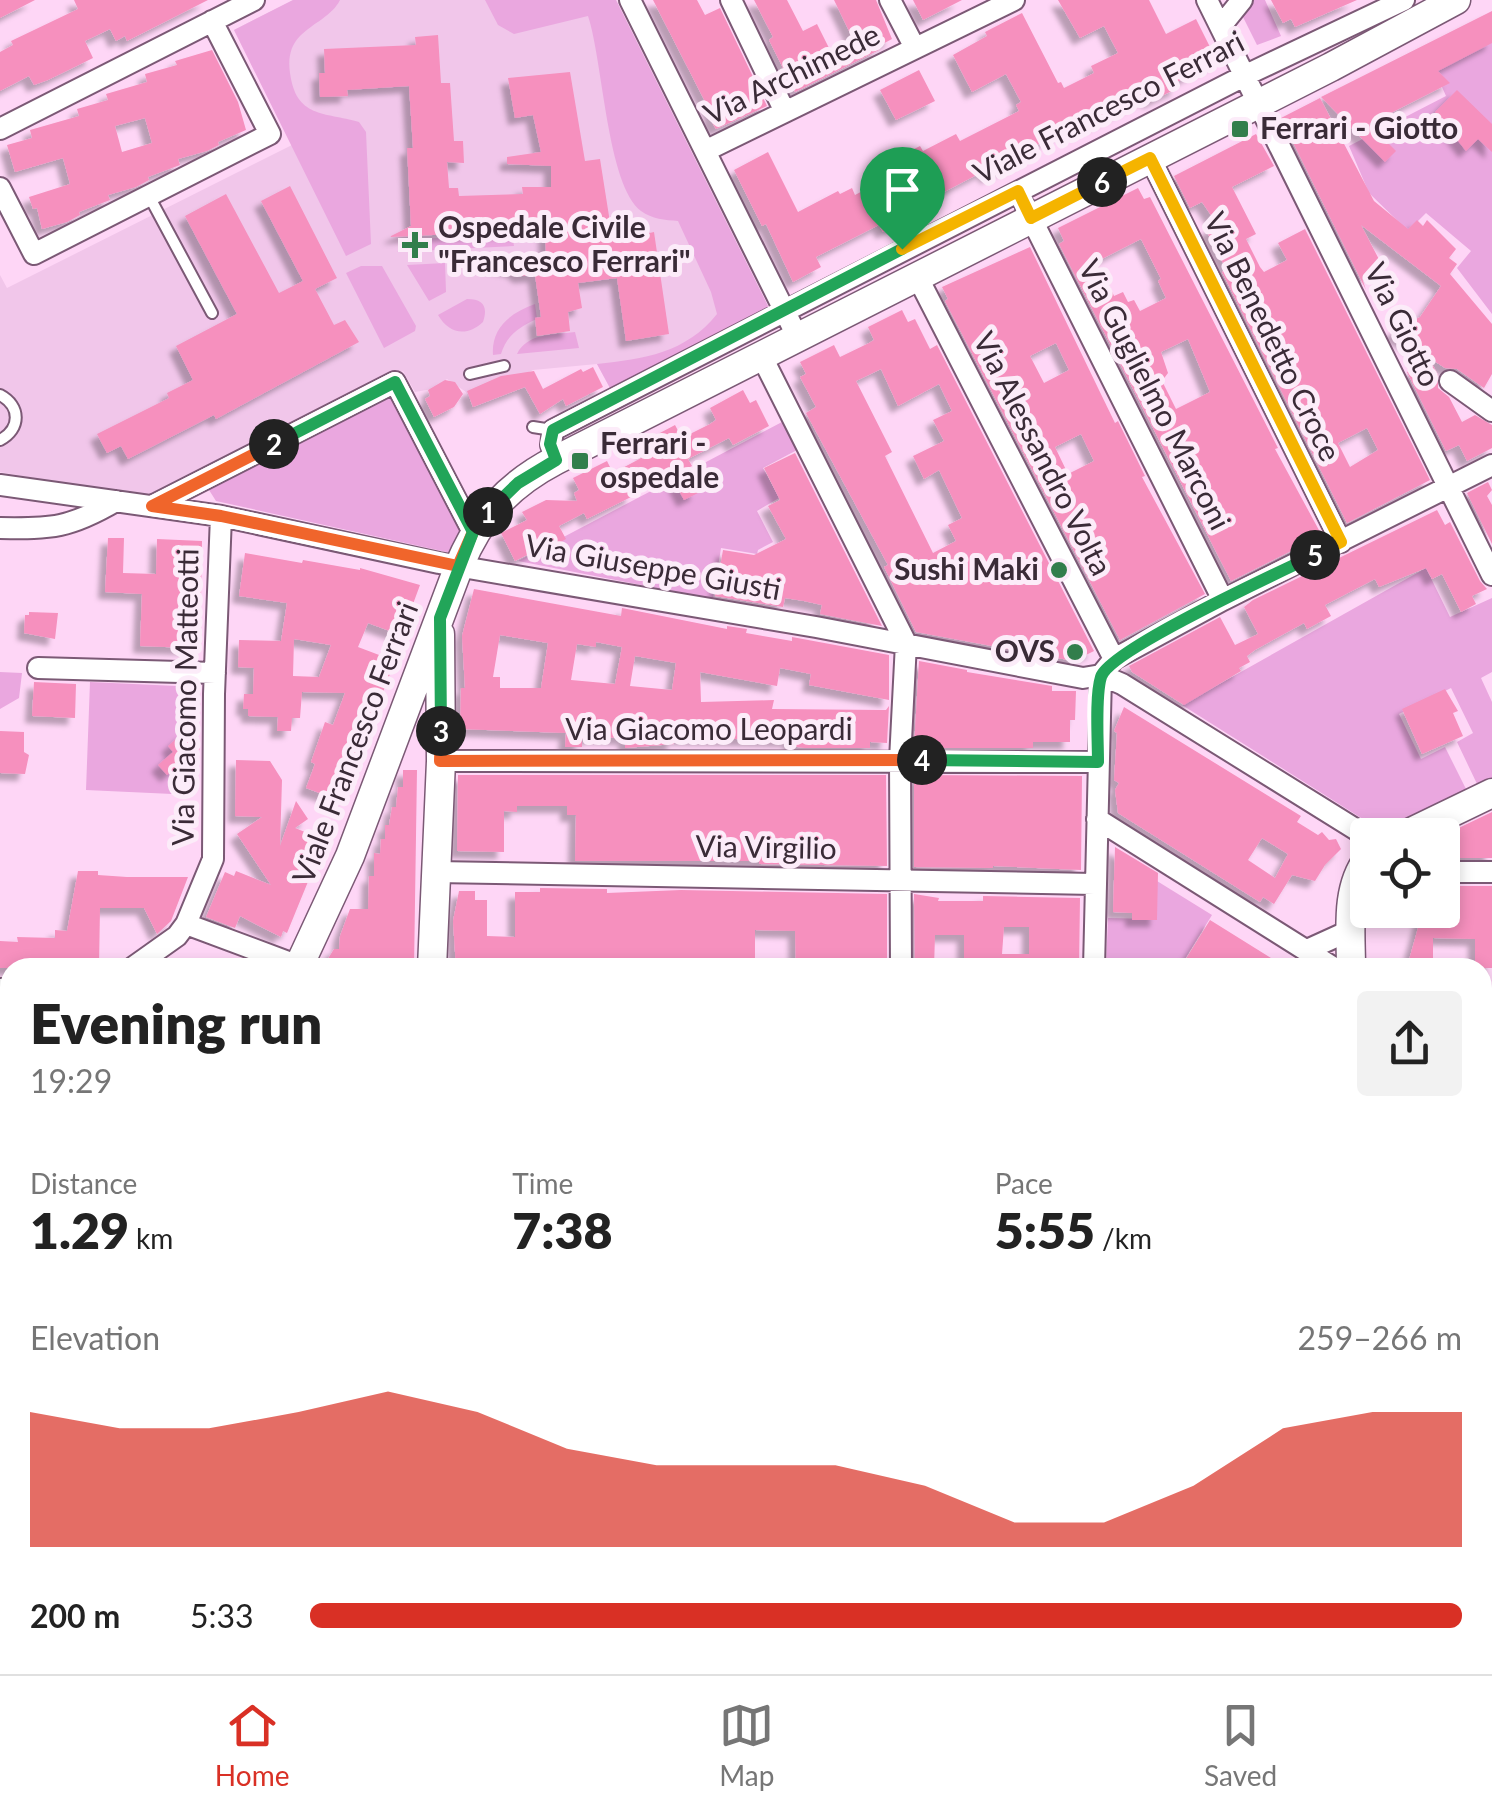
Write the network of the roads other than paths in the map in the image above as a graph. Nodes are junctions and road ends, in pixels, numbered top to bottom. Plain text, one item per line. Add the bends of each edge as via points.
1 (254, 0) edge
2 (630, 0) edge
3 (731, 0) edge
4 (890, 0) edge
5 (1014, 0) edge
6 (1207, 0) edge
7 (1242, 0) edge
8 (1404, 0) edge
9 (1456, 0) edge
10 (212, 21) junction
11 (1221, 26) junction
12 (915, 48) junction
13 (1246, 75) junction
14 (1259, 102) junction
15 (785, 112) junction
16 (0, 128) edge
17 (705, 151) junction
18 (1150, 158) junction
19 (0, 188) edge
20 (1018, 191) junction
21 (150, 196) junction
22 (1031, 218) junction
23 (916, 276) junction
24 (783, 310) junction
25 (212, 313) dead end
26 (797, 336) junction
27 (761, 354) junction
28 (504, 366) dead end
29 (470, 374) dead end
30 (1450, 382) dead end
31 (0, 395) edge
32 (1492, 411) edge
33 (0, 440) edge
34 (556, 460) junction
35 (1492, 465) edge
36 (0, 484) edge
37 (1448, 487) junction
38 (116, 501) junction
39 (152, 506) junction
40 (221, 516) junction
41 (0, 528) edge
42 (473, 532) junction
43 (1341, 542) junction
44 (458, 566) junction
45 (1492, 575) edge
46 (1223, 600) junction
47 (440, 618) junction
48 (906, 643) junction
49 (1107, 667) junction
50 (38, 668) dead end
51 (214, 672) junction
52 (900, 760) junction
53 (440, 761) junction
54 (1098, 762) junction
55 (1492, 793) edge
56 (1440, 818) edge
57 (1097, 819) junction
58 (1350, 826) edge
59 (436, 872) junction
60 (1460, 872) edge
61 (1492, 872) edge
62 (900, 881) junction
63 (1094, 884) junction
64 (186, 924) junction
65 (1352, 930) joint
66 (1307, 950) junction
67 (146, 958) edge
68 (275, 958) edge
69 (302, 958) edge
70 (432, 958) edge
71 (901, 958) edge
72 (1094, 958) edge
73 (1319, 958) edge
74 (1351, 958) edge

1 - 10 street
2 - 17 street
3 - 15 street
4 - 12 street
5 - 12 street, Via Archimede
6 - 11 street, Via Giotto
7 - 11 street
8 - 13 street, Viale Francesco Ferrari
9 - 14 street, Viale Francesco Ferrari
10 - 16 street
10 - 21 street via 270,134
11 - 13 street, Via Giotto
12 - 15 street, Via Archimede
13 - 14 street, Via Giotto
13 - 20 street, Viale Francesco Ferrari
14 - 18 street, Viale Francesco Ferrari
14 - 37 street, Via Giotto
15 - 17 street, Via Archimede
17 - 24 street
18 - 22 street, Viale Francesco Ferrari
18 - 43 street, Via Benedetto Croce
19 - 21 street via 34,254
20 - 22 street, Via Guglielmo Marconi
20 - 24 street, Viale Francesco Ferrari
21 - 25 lane
22 - 23 street, Viale Francesco Ferrari
22 - 46 street, Via Guglielmo Marconi
23 - 26 street, Viale Francesco Ferrari
23 - 49 street, Via Alessandro Volta
24 - 26 street
24 - 34 street, Viale Francesco Ferrari via 543,428
26 - 27 street, Viale Francesco Ferrari
27 - 34 street, Viale Francesco Ferrari
27 - 48 street
28 - 29 lane
30 - 32 street
31 - 33 lane via 16,415 14,428
34 - 42 street, Viale Francesco Ferrari via 503,495
35 - 37 street
36 - 38 street, Via Giuseppe Giusti
37 - 43 street
37 - 45 street, Via Giotto
38 - 39 street, Via Giuseppe Giusti
38 - 41 street via 82,521 48,529
39 - 40 street, Via Giuseppe Giusti
39 - 42 street via 395,382
40 - 44 street, Via Giuseppe Giusti
40 - 51 street, Via Giacomo Matteotti
42 - 44 street, Viale Francesco Ferrari
43 - 46 street
44 - 47 street, Viale Francesco Ferrari
44 - 48 street, Via Giuseppe Giusti
46 - 49 street
47 - 53 street
47 - 69 street, Viale Francesco Ferrari via 350,856
48 - 49 street, Via Giuseppe Giusti via 1084,678
48 - 52 street
49 - 54 street
49 - 58 street via 1122,684
50 - 51 street
51 - 64 street, Via Giacomo Matteotti via 213,859
52 - 53 street, Via Giacomo Leopardi
52 - 54 street, Via Giacomo Leopardi
52 - 62 street
53 - 59 street
54 - 57 street
55 - 56 street
57 - 63 street
57 - 66 street
59 - 62 street, Via Virgilio
59 - 70 street
60 - 61 street
62 - 63 street, Via Virgilio
62 - 71 street
63 - 72 street
64 - 67 street, Via Giacomo Matteotti
64 - 68 street
65 - 66 street
65 - 74 street
66 - 73 street

